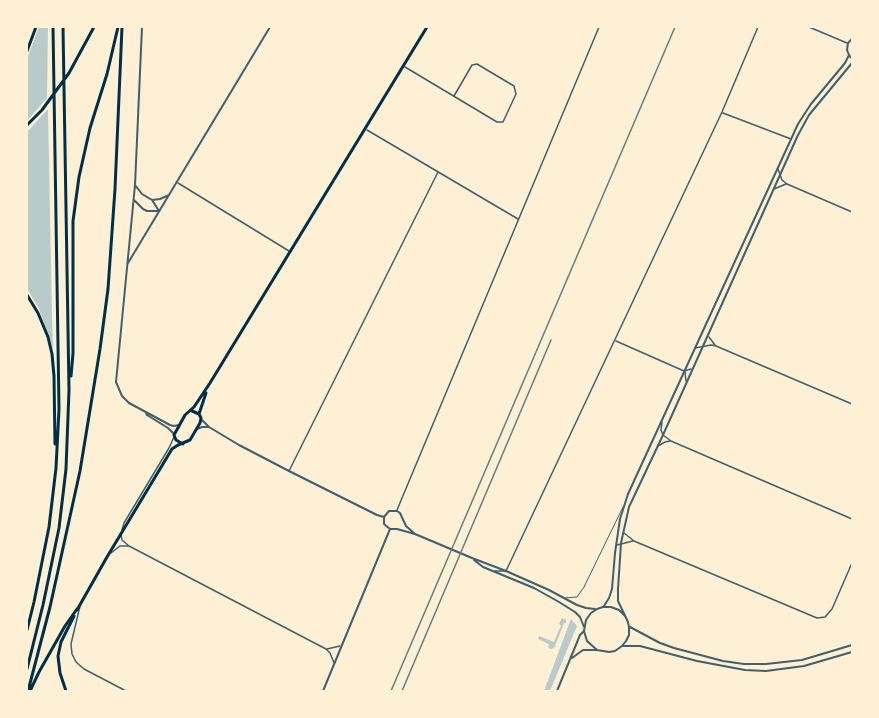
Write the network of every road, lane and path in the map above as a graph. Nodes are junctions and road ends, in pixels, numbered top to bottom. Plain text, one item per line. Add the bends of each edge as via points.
1 (36, 27) edge
2 (53, 27) edge
3 (63, 27) edge
4 (94, 27) edge
5 (118, 27) edge
6 (122, 27) edge
7 (142, 27) edge
8 (270, 27) edge
9 (427, 27) edge
10 (599, 27) edge
11 (758, 27) edge
12 (809, 27) edge
13 (852, 39) edge
14 (848, 43) junction
15 (27, 51) edge
16 (849, 55) junction
17 (852, 59) edge
18 (852, 63) edge
19 (404, 66) junction
20 (454, 96) junction
21 (722, 112) junction
22 (28, 124) edge
23 (365, 129) junction
24 (798, 135) junction
25 (791, 139) junction
26 (791, 151) junction
27 (778, 168) junction
28 (438, 172) junction
29 (780, 175) junction
30 (177, 182) junction
31 (787, 184) junction
32 (135, 185) junction
33 (774, 189) junction
34 (169, 195) junction
35 (134, 198) junction
36 (152, 200) junction
37 (159, 211) junction
38 (852, 212) edge
39 (519, 220) junction
40 (290, 252) junction
41 (127, 264) junction
42 (27, 295) edge
43 (708, 334) junction
44 (615, 340) junction
45 (716, 346) junction
46 (702, 347) junction
47 (695, 348) junction
48 (693, 368) junction
49 (684, 371) junction
50 (687, 382) junction
51 (210, 383) junction
52 (69, 390) junction
53 (852, 404) edge
54 (190, 411) junction
55 (146, 413) junction
56 (200, 416) junction
57 (663, 418) junction
58 (179, 425) junction
59 (208, 427) junction
60 (196, 429) junction
61 (663, 435) junction
62 (174, 436) junction
63 (671, 441) junction
64 (183, 444) junction
65 (657, 446) junction
66 (56, 468) junction
67 (289, 471) junction
68 (624, 505) junction
69 (397, 511) junction
70 (384, 517) junction
71 (852, 519) edge
72 (403, 521) junction
73 (390, 529) junction
74 (397, 530) junction
75 (623, 532) junction
76 (121, 533) junction
77 (415, 534) junction
78 (634, 541) junction
79 (621, 543) junction
80 (129, 546) junction
81 (616, 546) junction
82 (107, 557) junction
83 (472, 558) junction
84 (852, 563) edge
85 (493, 571) junction
86 (506, 571) junction
87 (515, 581) junction
88 (562, 598) junction
89 (81, 603) junction
90 (603, 607) junction
91 (77, 609) junction
92 (597, 609) junction
93 (625, 616) junction
94 (629, 627) junction
95 (584, 629) junction
96 (27, 630) edge
97 (343, 645) junction
98 (852, 645) edge
99 (622, 646) junction
100 (326, 649) junction
101 (597, 650) junction
102 (852, 652) edge
103 (570, 660) junction
104 (334, 665) junction
105 (27, 669) edge
106 (29, 691) edge
107 (66, 691) edge
108 (126, 691) edge
109 (323, 691) edge
110 (557, 691) edge

1 - 15 main road
2 - 66 main road via 59,376
3 - 52 main road
4 - 22 main road via 55,93
5 - 52 main road via 77,188
6 - 106 main road via 108,290 100,349 80,471
7 - 32 street
8 - 30 street
9 - 19 main road
10 - 39 street
11 - 21 street
12 - 14 street
13 - 14 street
14 - 16 street
16 - 17 street
16 - 25 street via 804,114
18 - 24 street via 809,115
19 - 20 street
19 - 23 main road
20 - 20 street via 503,122 516,94 514,86 477,64 472,65
21 - 25 street
21 - 44 street
23 - 28 street
23 - 40 main road
24 - 25 street
24 - 26 street
25 - 26 street
25 - 27 street
26 - 29 street
27 - 29 street
27 - 47 street
28 - 39 street
28 - 67 street
29 - 31 street
29 - 33 street
30 - 34 street
30 - 40 street
31 - 33 street
31 - 38 street
32 - 35 street
32 - 36 street
33 - 43 street
34 - 36 street
34 - 37 street
35 - 37 street via 143,209
35 - 41 street
36 - 37 street
37 - 41 street
39 - 69 street
40 - 51 main road
41 - 55 street via 116,382 122,396
42 - 66 main road via 38,313 52,354
43 - 45 street
43 - 46 street
44 - 49 street
44 - 86 street
45 - 46 street
45 - 53 street
46 - 47 street
46 - 48 street
47 - 49 street
48 - 49 street
48 - 50 street
49 - 50 street
49 - 57 street
50 - 61 street
51 - 54 main road
51 - 56 main road
52 - 105 main road via 59,528
54 - 56 main road
54 - 58 main road
55 - 58 street via 170,425
55 - 62 street
56 - 59 street
56 - 60 main road
57 - 61 street
57 - 68 street
58 - 62 main road
59 - 60 street
59 - 67 street
60 - 64 main road
61 - 63 street
61 - 65 street
62 - 64 main road
62 - 76 street
63 - 65 street
63 - 71 street
64 - 76 main road via 172,450
65 - 75 street via 629,507
66 - 96 main road via 49,527
67 - 70 street
68 - 81 street
68 - 88 lane via 579,595
69 - 70 street via 389,511
69 - 72 street
70 - 73 street via 384,524
72 - 74 street
72 - 77 street
73 - 74 street
73 - 97 street
74 - 77 street
75 - 78 street
75 - 79 street
76 - 80 street
76 - 82 main road
77 - 83 street
78 - 79 street
78 - 84 street via 817,618 825,617 832,609
79 - 81 street
79 - 93 street via 618,600
80 - 82 street via 120,546
80 - 100 street
81 - 90 street via 612,589
82 - 89 main road
83 - 85 street
83 - 86 street
85 - 86 street
85 - 87 street
86 - 87 street
86 - 88 street
87 - 95 street via 565,606 580,617
88 - 92 street
89 - 91 main road
89 - 108 street via 71,644 74,658 79,666
90 - 92 street
90 - 93 street via 619,610
91 - 106 main road
91 - 107 main road via 58,656
92 - 95 street via 586,620
93 - 94 street
94 - 98 street via 674,648 744,664 802,660
94 - 99 street
95 - 101 street via 587,641
95 - 103 street
97 - 100 street
97 - 104 street
99 - 101 street via 609,652
99 - 102 street via 640,646 697,661 766,671 804,666
100 - 104 street
101 - 103 street via 583,650
103 - 110 street
104 - 109 street

